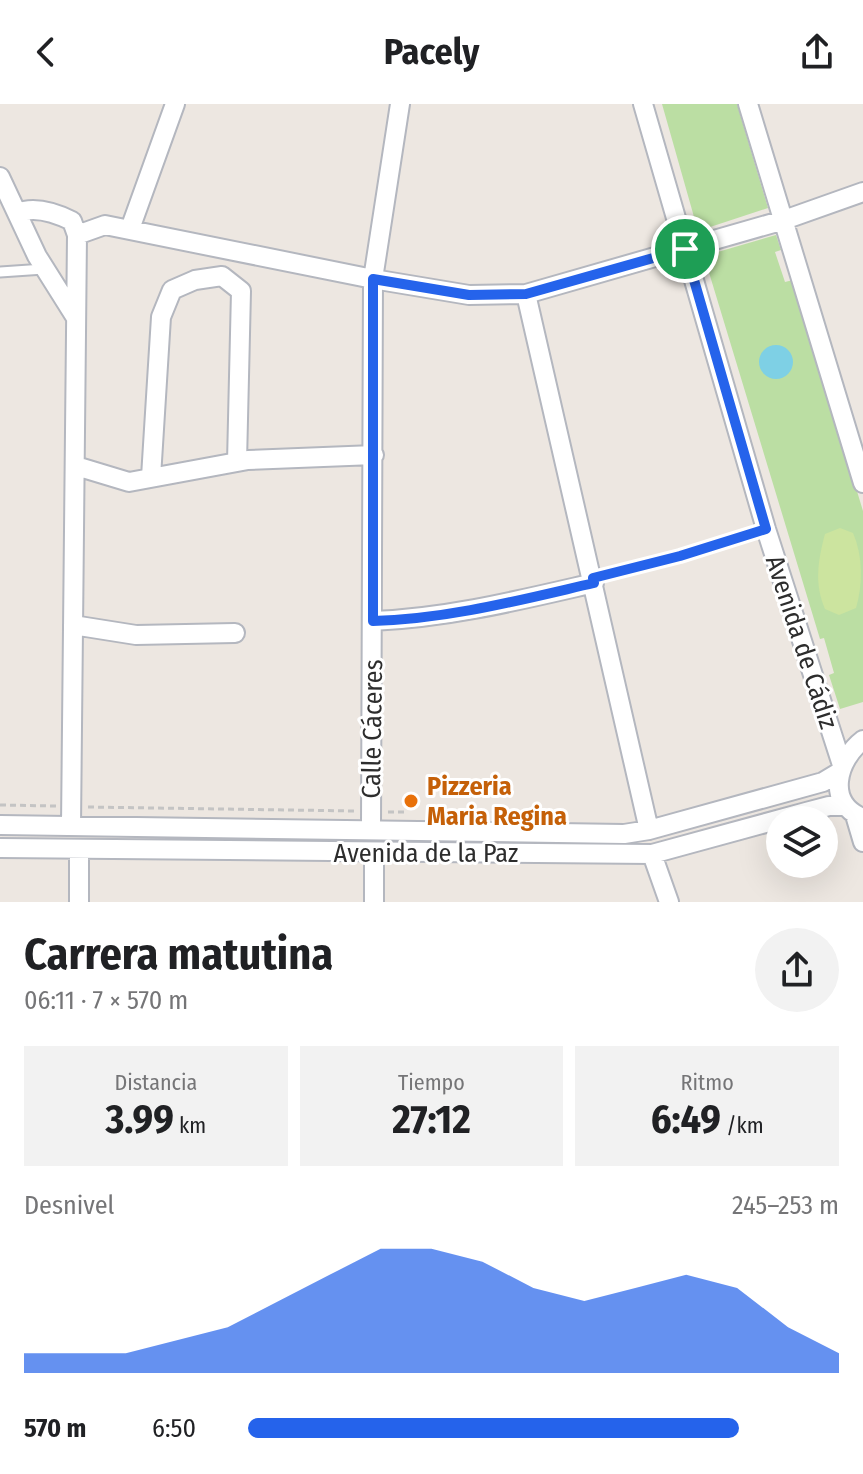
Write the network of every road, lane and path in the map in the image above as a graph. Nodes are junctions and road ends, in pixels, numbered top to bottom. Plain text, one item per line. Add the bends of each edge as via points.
1 (175, 104) edge
2 (400, 104) edge
3 (643, 104) edge
4 (748, 104) edge
5 (0, 177) edge
6 (863, 192) edge
7 (17, 213) junction
8 (784, 220) junction
9 (130, 229) junction
10 (77, 235) junction
11 (685, 249) junction
12 (40, 263) junction
13 (0, 272) edge
14 (373, 279) junction
15 (526, 294) junction
16 (76, 318) junction
17 (374, 455) junction
18 (237, 462) junction
19 (76, 466) junction
20 (151, 477) junction
21 (863, 483) edge
22 (766, 529) junction
23 (593, 580) junction
24 (373, 621) junction
25 (73, 625) junction
26 (235, 633) dead end
27 (863, 740) edge
28 (840, 769) junction
29 (0, 805) edge
30 (71, 807) junction
31 (418, 813) dead end
32 (855, 813) edge
33 (371, 820) junction
34 (0, 825) edge
35 (71, 826) junction
36 (649, 830) junction
37 (863, 842) edge
38 (0, 848) edge
39 (79, 849) junction
40 (374, 853) junction
41 (652, 854) junction
42 (79, 902) edge
43 (374, 902) edge
44 (669, 902) edge

1 - 9 street
2 - 14 street, Calle Cáceres
3 - 11 street, Avenida de Cádiz
4 - 8 street
5 - 7 street
6 - 8 street
7 - 10 street via 26,209 64,217 72,221
7 - 12 street
8 - 11 street
8 - 21 street
9 - 10 street via 105,225
9 - 14 street
10 - 16 street
11 - 15 street
11 - 22 street, Avenida de Cádiz
12 - 13 lane
12 - 16 street
14 - 15 street via 469,295
14 - 17 street, Calle Cáceres
15 - 23 street
16 - 19 street
17 - 18 street
17 - 24 street, Calle Cáceres
18 - 20 street
18 - 20 street via 241,291 222,276 172,290 161,317
19 - 20 street via 129,482
19 - 25 street
22 - 23 path
22 - 28 street, Avenida de Cádiz
23 - 24 street via 464,612
23 - 36 street
24 - 33 street, Calle Cáceres
25 - 26 street via 136,635
25 - 30 street
27 - 28 street
28 - 32 street, Avenida de Cádiz via 840,797
28 - 36 street, Avenida de la Paz via 823,782
29 - 30 path
30 - 33 path
30 - 35 street
31 - 33 path
32 - 37 street
32 - 41 street, Avenida de la Paz via 829,806
33 - 35 street, Avenida de la Paz
33 - 36 street, Avenida de la Paz via 624,834
34 - 35 street, Avenida de la Paz
38 - 39 street, Avenida de la Paz
39 - 40 street, Avenida de la Paz
39 - 42 street
40 - 41 street, Avenida de la Paz
40 - 43 street
41 - 44 street

